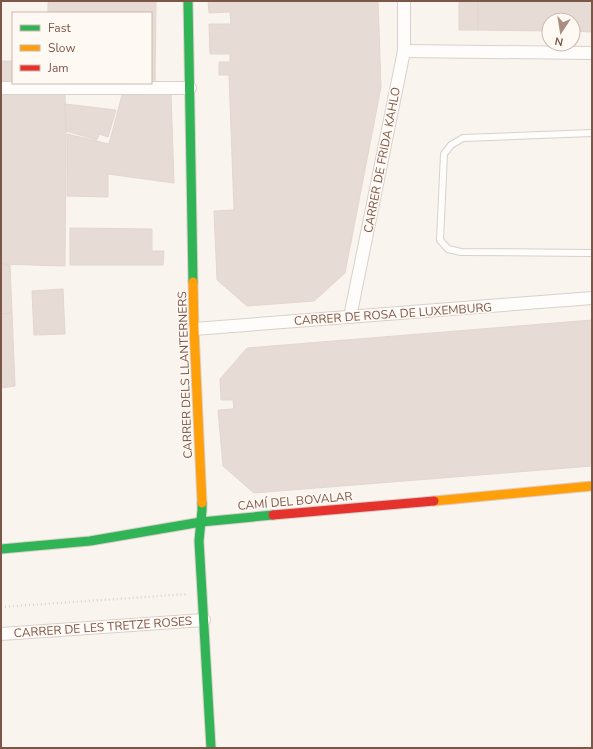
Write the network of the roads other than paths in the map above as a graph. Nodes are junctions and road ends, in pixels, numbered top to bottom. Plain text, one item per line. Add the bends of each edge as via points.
1 (188, 1) edge
2 (404, 1) edge
3 (404, 51) junction
4 (592, 53) edge
5 (1, 88) edge
6 (190, 88) junction
7 (592, 133) edge
8 (592, 253) edge
9 (592, 298) edge
10 (350, 317) junction
11 (194, 330) junction
12 (592, 486) edge
13 (201, 522) junction
14 (1, 549) edge
15 (204, 620) junction
16 (1, 634) edge
17 (211, 748) edge

1 - 6 street, CARRER DELS LLANTERNERS
2 - 3 street, CARRER DE FRIDA KAHLO
3 - 4 street
3 - 10 street, CARRER DE FRIDA KAHLO
5 - 6 street
6 - 11 street, CARRER DELS LLANTERNERS
7 - 8 lane via 463,138 451,145 444,154 440,240 448,249 461,252
9 - 10 street, CARRER DE ROSA DE LUXEMBURG
10 - 11 street, CARRER DE ROSA DE LUXEMBURG
11 - 13 street, CARRER DELS LLANTERNERS
12 - 13 street, CAMÍ DEL BOVALAR
13 - 14 street, CAMÍ DEL BOVALAR via 90,541
13 - 15 street, CARRER DELS LLANTERNERS via 199,541
15 - 16 street, CARRER DE LES TRETZE ROSES
15 - 17 street, CARRER DELS LLANTERNERS

